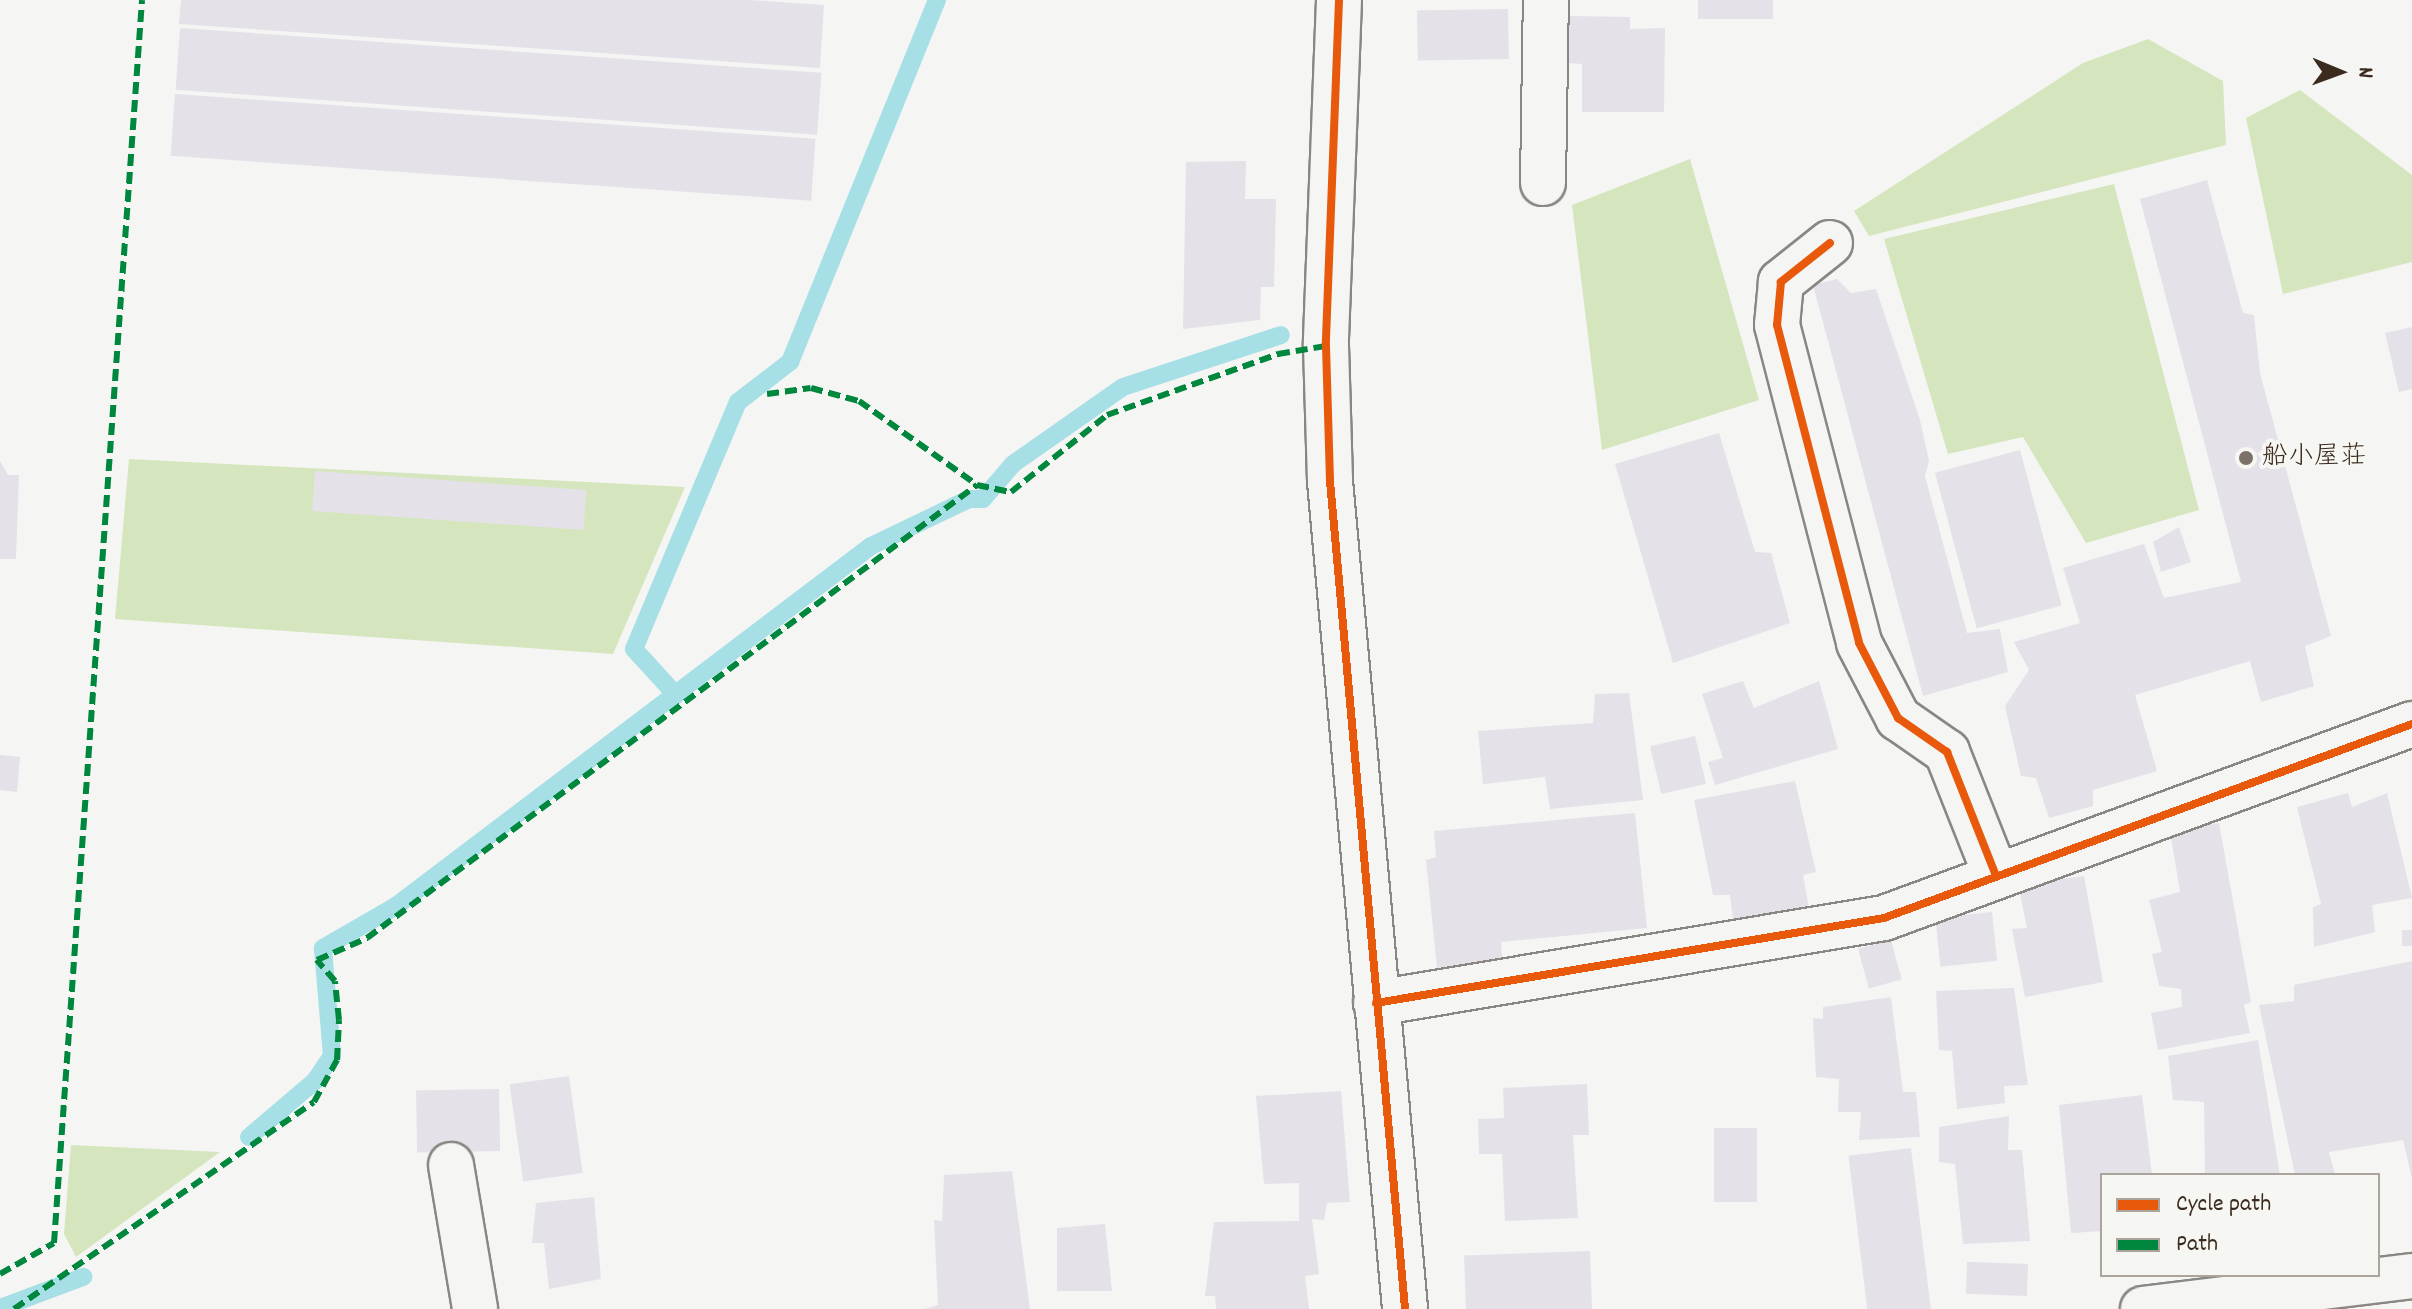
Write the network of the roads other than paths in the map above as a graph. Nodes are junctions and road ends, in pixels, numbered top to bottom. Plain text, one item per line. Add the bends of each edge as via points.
1 (1339, 0) edge
2 (1546, 0) edge
3 (1543, 183) dead end
4 (1830, 243) dead end
5 (2412, 724) edge
6 (1996, 876) junction
7 (1376, 1003) junction
8 (451, 1165) dead end
9 (2412, 1276) edge
10 (475, 1309) edge
11 (1405, 1309) edge
12 (2143, 1309) edge

1 - 7 street via 1326,346 1330,481
2 - 3 street
4 - 6 street via 1781,282 1777,325 1855,628 1898,718 1947,752
5 - 6 street
6 - 7 street via 1884,918
7 - 11 street
8 - 10 street
9 - 12 street

